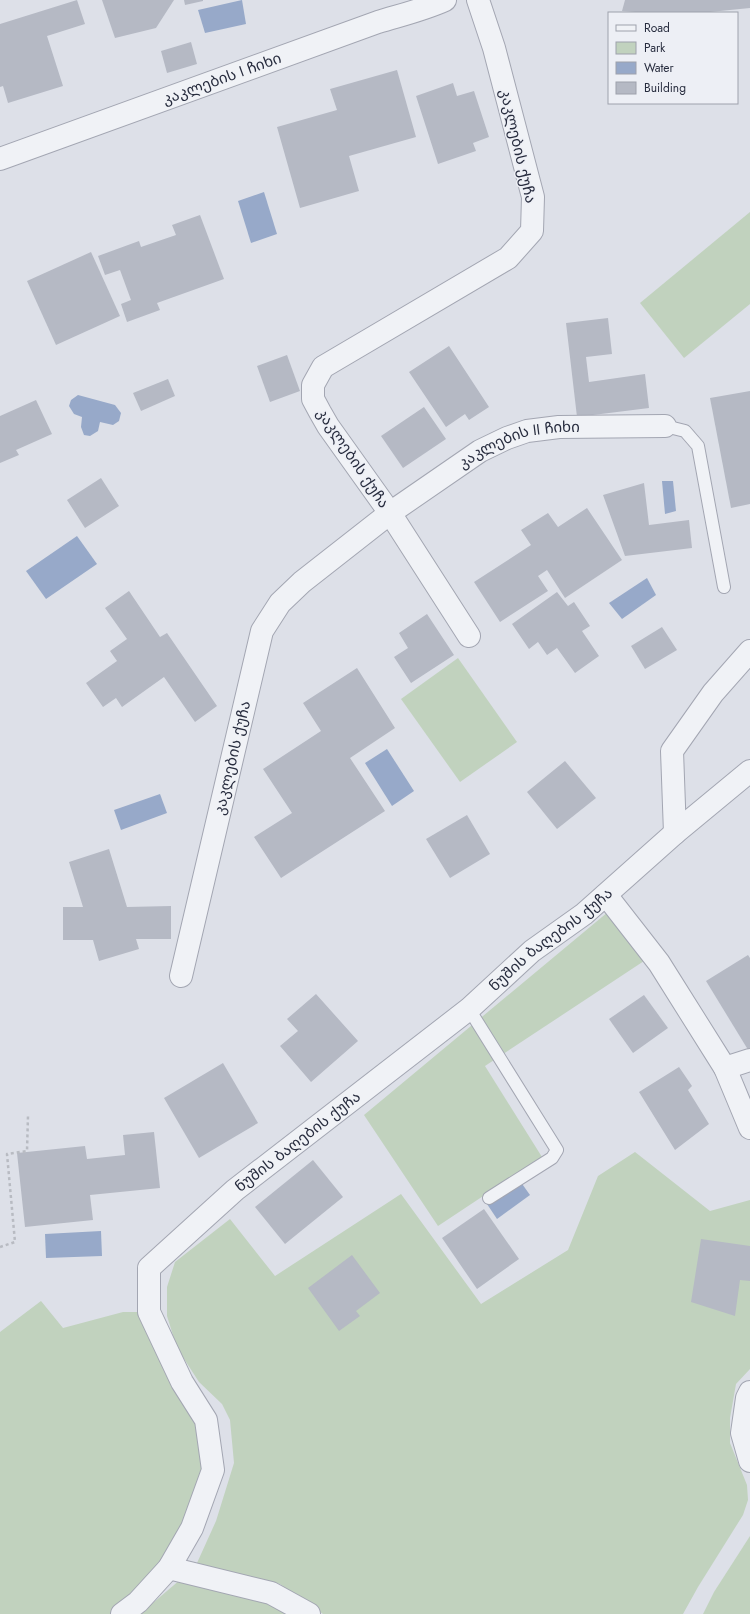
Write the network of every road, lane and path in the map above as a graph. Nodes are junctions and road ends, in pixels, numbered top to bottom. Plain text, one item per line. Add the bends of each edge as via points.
1 (445, 0) edge
2 (478, 0) edge
3 (0, 159) edge
4 (665, 426) joint
5 (390, 512) junction
6 (724, 587) dead end
7 (469, 636) dead end
8 (750, 651) edge
9 (750, 771) edge
10 (675, 834) junction
11 (606, 895) junction
12 (181, 976) dead end
13 (469, 1009) junction
14 (750, 1060) edge
15 (724, 1068) junction
16 (28, 1116) dead end
17 (750, 1128) edge
18 (489, 1198) dead end
19 (0, 1247) edge
20 (750, 1392) edge
21 (750, 1461) edge
22 (169, 1568) junction
23 (122, 1614) edge
24 (309, 1614) edge

1 - 3 street, კაკლების I ჩიხი
2 - 5 street, კაკლების ქუჩა via 494,48 532,197 532,231 508,258 323,367 313,385 313,399 328,426
4 - 5 street, კაკლების II ჩიხი via 558,427 507,438 480,451
4 - 6 lane via 685,431 698,446
5 - 7 street
5 - 12 street, კაკლების ქუჩა via 302,582 280,603 262,632
8 - 10 street via 713,693 672,751
9 - 10 street, ნუშის ბაღების ქუჩა
10 - 11 street, ნუშის ბაღების ქუჩა
11 - 13 street, ნუშის ბაღების ქუჩა via 532,951
11 - 15 street via 659,963
13 - 18 lane via 557,1150 552,1158
13 - 22 street, ნუშის ბაღების ქუჩა via 235,1190 150,1268 149,1312 182,1382 206,1420 213,1470 192,1528
14 - 15 street
15 - 17 street
16 - 19 path via 27,1151 7,1154 16,1242
20 - 21 street via 742,1433
22 - 23 street, ნუშის ბაღების ქუჩა via 138,1602
22 - 24 street via 271,1593

